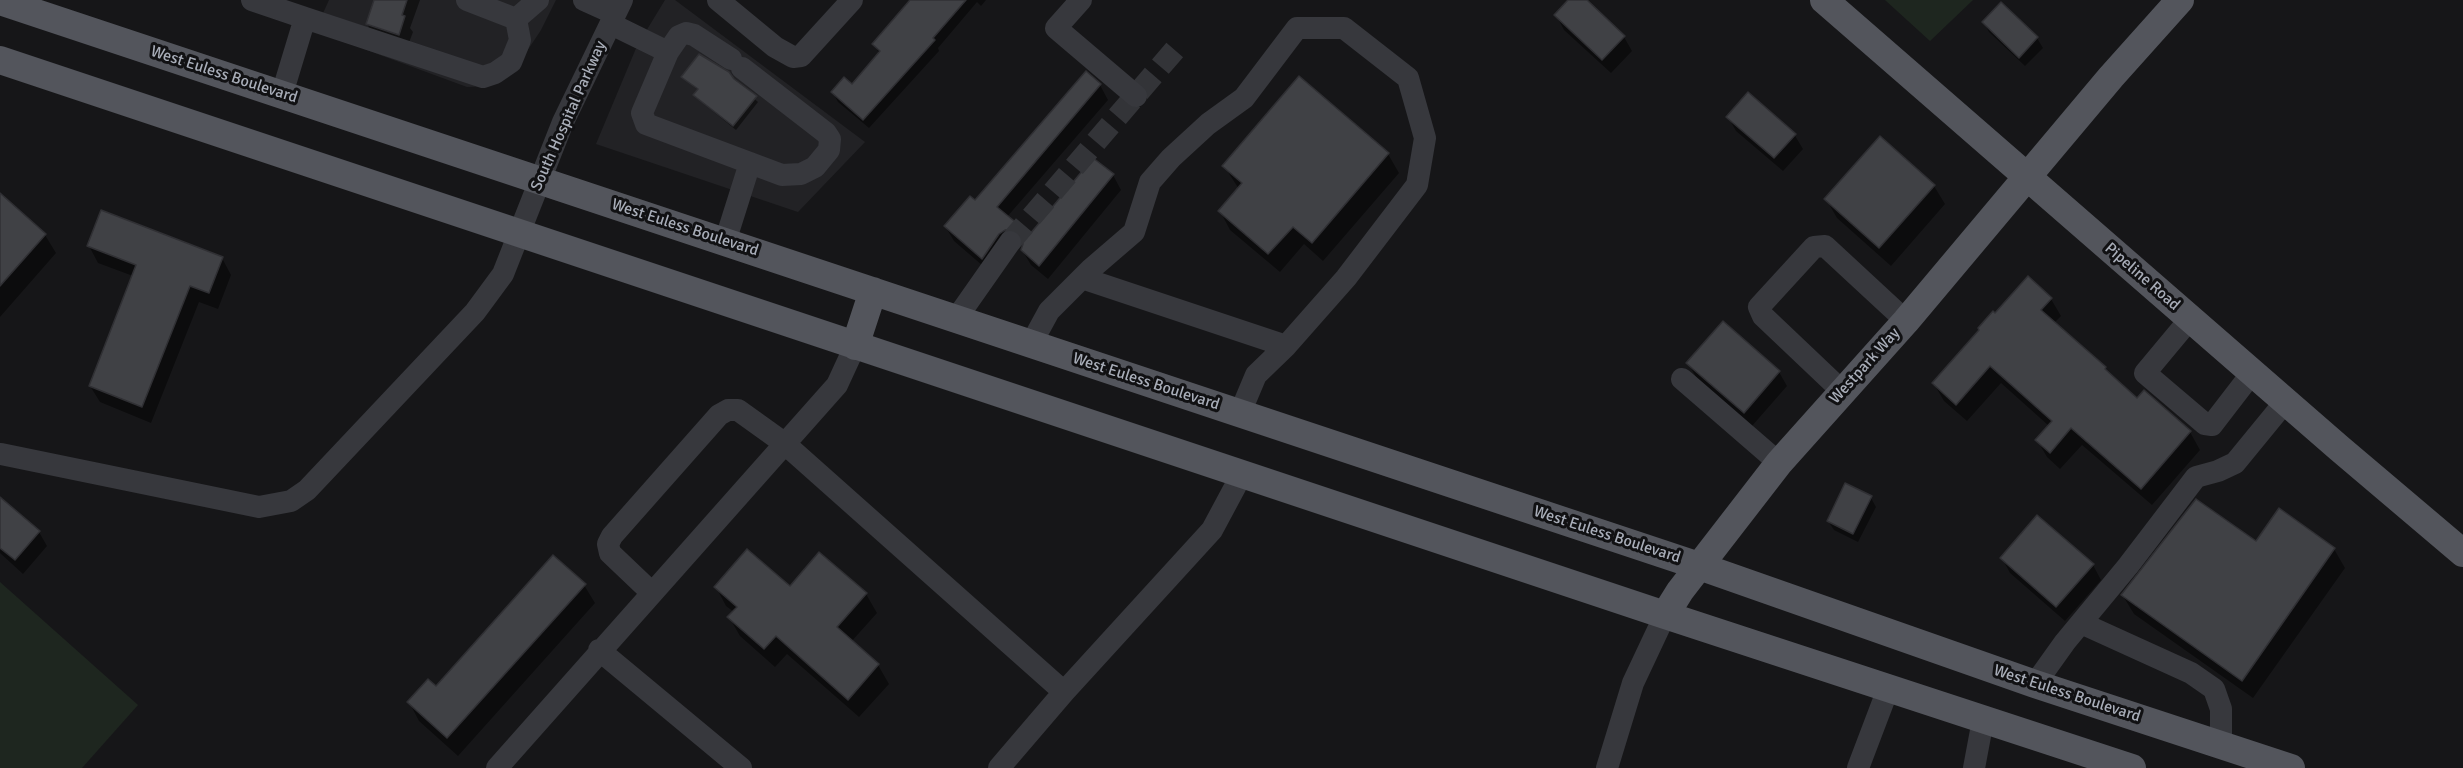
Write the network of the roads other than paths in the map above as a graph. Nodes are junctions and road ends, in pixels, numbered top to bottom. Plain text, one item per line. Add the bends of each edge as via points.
1 (252, 0) edge
2 (467, 0) edge
3 (538, 0) edge
4 (584, 0) edge
5 (718, 0) edge
6 (852, 0) edge
7 (1081, 0) edge
8 (1824, 0) edge
9 (2180, 0) edge
10 (0, 1) edge
11 (616, 13) edge
12 (305, 18) junction
13 (516, 19) junction
14 (668, 52) junction
15 (0, 60) edge
16 (282, 94) junction
17 (1136, 96) dead end
18 (750, 163) junction
19 (2027, 177) junction
20 (539, 180) junction
21 (520, 234) junction
22 (725, 242) junction
23 (1010, 242) tunnel mouth
24 (1082, 278) junction
25 (873, 291) junction
26 (956, 319) junction
27 (2190, 319) junction
28 (1906, 321) junction
29 (1031, 344) junction
30 (855, 346) junction
31 (1286, 346) junction
32 (2252, 373) junction
33 (1682, 379) dead end
34 (1842, 391) junction
35 (2286, 402) junction
36 (1240, 413) junction
37 (784, 443) junction
38 (2, 454) dead end
39 (1779, 463) junction
40 (1242, 474) junction
41 (2463, 553) edge
42 (1699, 566) junction
43 (651, 592) junction
44 (1665, 615) junction
45 (2081, 623) junction
46 (599, 650) junction
47 (2035, 684) junction
48 (1888, 689) junction
49 (1064, 692) junction
50 (1983, 720) junction
51 (2221, 745) junction
52 (496, 768) edge
53 (741, 768) edge
54 (999, 768) edge
55 (1607, 768) edge
56 (1858, 768) edge
57 (1974, 768) edge
58 (2132, 768) edge
59 (2290, 768) edge

1 - 12 street
2 - 13 street
3 - 13 street
4 - 11 street
5 - 6 street via 793,57 801,56
7 - 17 street via 1056,28
8 - 19 main road, Pipeline Road
9 - 19 main road, Westpark Way
10 - 16 main road, West Euless Boulevard
11 - 14 street
11 - 20 street, South Hospital Parkway
12 - 13 street via 483,77 511,62 520,40
12 - 16 street
14 - 18 street via 642,113 646,124
14 - 18 street via 675,39 686,33 694,35 736,63 830,139 829,150 821,162 801,174 782,175
15 - 21 main road
16 - 20 main road, West Euless Boulevard
18 - 22 street
19 - 27 main road, Pipeline Road
19 - 28 main road, Westpark Way
20 - 21 street, South Hospital Parkway
20 - 22 main road, West Euless Boulevard
21 - 30 main road
21 - 38 street, South Hospital Parkway via 503,274 475,312 307,490 291,501 259,507
22 - 25 main road, West Euless Boulevard
23 - 26 street
24 - 29 street via 1049,311
24 - 31 street
24 - 31 street via 1134,232 1150,182 1208,124 1244,99 1297,28 1344,28 1408,78 1425,138 1417,185 1346,278
25 - 26 main road, West Euless Boulevard
25 - 30 main road
26 - 29 main road, West Euless Boulevard
27 - 32 main road, Pipeline Road
27 - 32 street via 2145,374 2205,424 2212,425
28 - 34 main road, Westpark Way
28 - 34 street via 1825,246 1814,247 1759,306 1762,316
29 - 36 main road, West Euless Boulevard
30 - 37 street via 837,385
30 - 40 main road
31 - 36 street via 1256,375
32 - 35 main road, Pipeline Road
33 - 39 street
34 - 39 main road, Westpark Way
35 - 41 main road, Pipeline Road
35 - 45 street via 2235,463 2196,477
36 - 42 main road, West Euless Boulevard
37 - 43 street
37 - 43 street via 738,410 719,415 608,544 618,563
37 - 49 street
39 - 42 main road, Westpark Way
40 - 44 main road
40 - 49 street via 1212,531
42 - 44 main road, Westpark Way
42 - 47 main road, West Euless Boulevard
43 - 46 street
44 - 48 main road
44 - 55 street, Westpark Way via 1633,683
45 - 47 street
45 - 51 street via 2191,674 2214,689 2221,709
46 - 52 street
46 - 53 street
47 - 51 main road, West Euless Boulevard
48 - 50 main road
48 - 56 street
49 - 54 street
50 - 57 street
50 - 58 main road
51 - 59 main road, West Euless Boulevard

